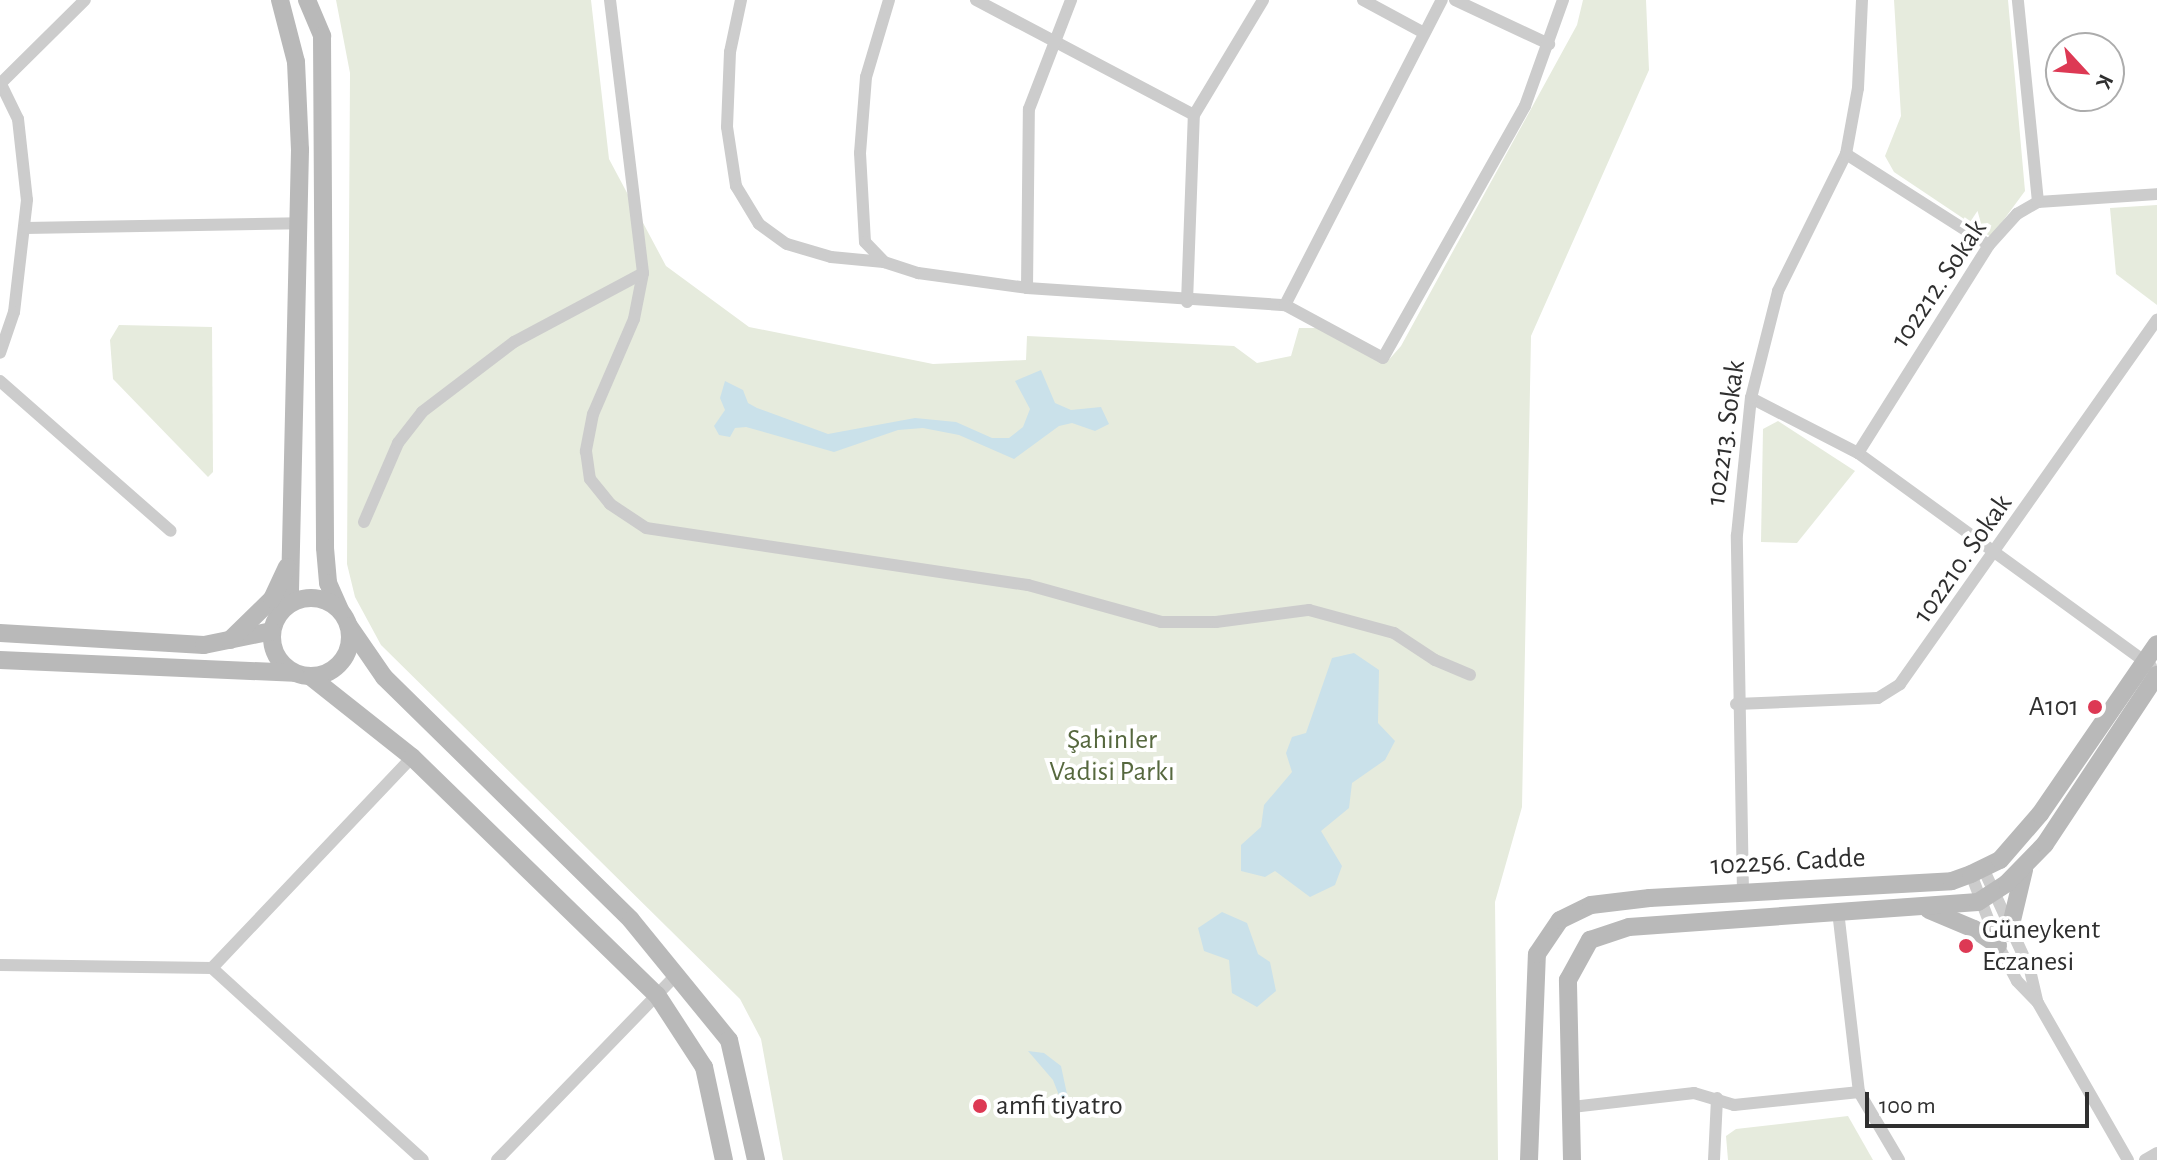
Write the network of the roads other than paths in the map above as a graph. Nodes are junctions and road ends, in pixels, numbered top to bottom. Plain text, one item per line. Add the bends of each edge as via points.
1 (85, 0) edge
2 (280, 0) edge
3 (307, 0) edge
4 (610, 0) edge
5 (741, 0) edge
6 (889, 0) edge
7 (976, 0) edge
8 (1071, 0) edge
9 (1263, 0) edge
10 (1363, 0) edge
11 (1442, 0) edge
12 (1455, 0) edge
13 (1563, 0) edge
14 (1862, 0) edge
15 (2018, 0) edge
16 (1424, 33) junction
17 (1054, 38) junction
18 (1549, 44) junction
19 (1, 82) edge
20 (1194, 115) junction
21 (1846, 154) junction
22 (2157, 194) edge
23 (2038, 202) junction
24 (299, 223) junction
25 (25, 228) junction
26 (1989, 245) junction
27 (884, 262) junction
28 (643, 273) junction
29 (1027, 288) junction
30 (1187, 302) junction
31 (1285, 305) junction
32 (0, 311) edge
33 (14, 312) junction
34 (2157, 320) edge
35 (0, 353) edge
36 (0, 381) edge
37 (1751, 398) junction
38 (1858, 453) junction
39 (364, 522) dead end
40 (171, 531) dead end
41 (1995, 555) junction
42 (291, 557) junction
43 (290, 604) junction
44 (344, 618) junction
45 (272, 631) junction
46 (0, 633) edge
47 (230, 640) junction
48 (2157, 644) edge
49 (0, 660) edge
50 (2153, 669) edge
51 (302, 675) junction
52 (1470, 675) dead end
53 (1736, 704) junction
54 (412, 757) junction
55 (2027, 863) junction
56 (1977, 871) junction
57 (1743, 893) junction
58 (1985, 898) junction
59 (1915, 906) junction
60 (1838, 911) junction
61 (2003, 939) junction
62 (0, 965) edge
63 (212, 968) junction
64 (676, 975) junction
65 (657, 995) junction
66 (1859, 1092) junction
67 (1717, 1098) junction
68 (1572, 1107) junction
69 (2157, 1153) edge
70 (423, 1160) edge
71 (497, 1160) edge
72 (724, 1160) edge
73 (756, 1160) edge
74 (1529, 1160) edge
75 (1572, 1160) edge
76 (1714, 1160) edge
77 (1899, 1160) edge
78 (2128, 1160) edge
79 (2145, 1160) edge

1 - 19 street
2 - 24 street via 296,62
3 - 44 street via 322,36 325,548 328,583
4 - 28 street
5 - 27 street via 730,52 727,127 736,186 759,224 787,244 831,257
6 - 27 street via 866,77 860,153 865,242
7 - 17 street
8 - 17 street
9 - 20 street
10 - 16 street
11 - 16 street
12 - 18 street
13 - 18 street
14 - 21 street, 102213. Sokak via 1858,88
15 - 23 street
16 - 31 street
17 - 20 street
17 - 29 street via 1029,109
18 - 31 street via 1525,106 1383,358
19 - 25 street via 18,119
20 - 30 street
21 - 26 street
21 - 37 street, 102213. Sokak via 1778,291
22 - 23 street
23 - 26 street, 102212. Sokak via 2017,214
24 - 25 street
24 - 42 street
25 - 33 street
26 - 38 street, 102212. Sokak
27 - 29 street via 918,273
28 - 39 street via 514,342 422,412 398,443
28 - 52 street via 634,319 593,414 586,451 590,479 610,504 646,528 1028,585 1161,622 1216,622 1309,610 1394,633
29 - 30 street
30 - 31 street
32 - 33 street
33 - 35 street
34 - 41 street, 102210. Sokak
36 - 40 street
37 - 38 street
37 - 53 street, 102213. Sokak via 1737,535
38 - 41 street
41 - 50 street
41 - 53 street, 102210. Sokak via 1918,662 1900,684 1878,698
42 - 43 street
42 - 47 street via 272,599
43 - 44 street via 304,597
43 - 45 street
44 - 51 street via 348,654 339,666
44 - 64 street via 384,677 631,920
45 - 47 street
45 - 51 street via 273,648
46 - 47 street via 204,645
48 - 50 street, 102256. Cadde
49 - 51 street
50 - 55 street, 102256. Cadde via 2045,844
50 - 56 street, 102256. Cadde via 2000,860
51 - 54 street
53 - 57 street, 102213. Sokak
54 - 63 street
54 - 65 street
55 - 58 street, 102256. Cadde
55 - 61 street
56 - 57 street, 102256. Cadde via 1952,881
56 - 58 street
57 - 74 street, 102256. Cadde via 1591,905 1560,920 1537,954
58 - 59 street, 102256. Cadde
58 - 61 street
59 - 60 street, 102256. Cadde
59 - 61 street
60 - 66 street
60 - 68 street, 102256. Cadde via 1629,927 1590,940 1568,980
61 - 78 street via 2017,981 2038,1003
62 - 63 street
63 - 70 street
64 - 65 street
64 - 73 street via 729,1040
65 - 71 street
65 - 72 street via 704,1067
66 - 67 street via 1734,1105
66 - 77 street
67 - 68 street via 1694,1093
67 - 76 street
68 - 75 street, 102256. Cadde
69 - 79 street

